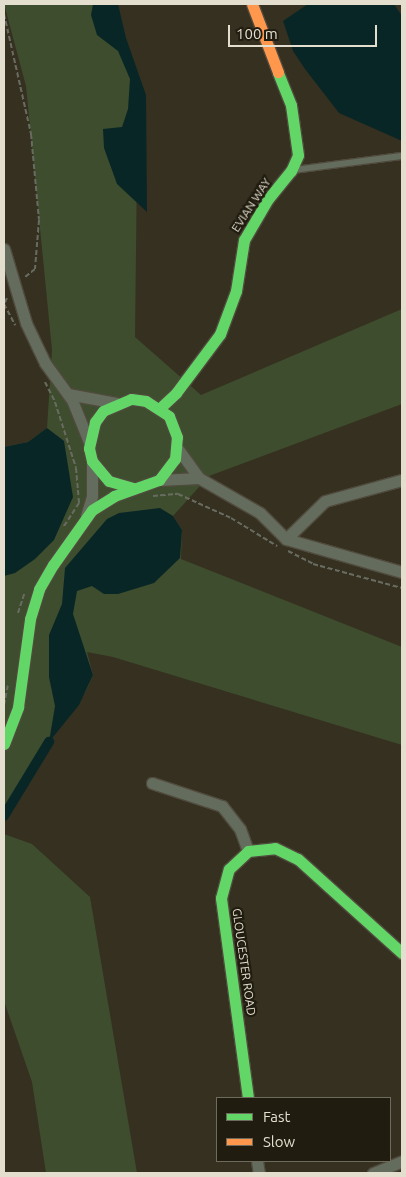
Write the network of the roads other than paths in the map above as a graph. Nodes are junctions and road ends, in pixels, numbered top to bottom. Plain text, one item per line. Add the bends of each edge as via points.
1 (252, 4) edge
2 (402, 156) edge
3 (291, 171) junction
4 (4, 249) edge
5 (68, 394) junction
6 (116, 403) junction
7 (160, 408) junction
8 (89, 442) junction
9 (178, 449) junction
10 (92, 461) junction
11 (199, 478) junction
12 (159, 480) junction
13 (402, 480) edge
14 (134, 488) junction
15 (86, 516) junction
16 (286, 539) junction
17 (402, 572) edge
18 (4, 744) edge
19 (152, 783) dead end
20 (248, 852) junction
21 (402, 953) edge
22 (248, 1097) edge
23 (402, 1161) edge
24 (373, 1173) edge

1 - 3 street, EVIAN WAY via 291,105 298,155
2 - 3 lane
3 - 7 street, EVIAN WAY via 268,199 244,240 236,292 220,334 189,377
4 - 5 street via 26,323 44,363
5 - 6 street
5 - 8 street
6 - 7 street via 139,400
6 - 8 street via 95,422
7 - 9 street via 174,426
8 - 10 street
9 - 11 street
9 - 12 street via 168,472
10 - 14 street via 109,481
10 - 15 street via 92,496
11 - 12 street
11 - 16 street via 260,513
12 - 14 street
13 - 16 street via 325,501
14 - 15 street via 114,496
15 - 18 street via 39,589 30,619 18,707
16 - 17 street
19 - 20 street via 222,806 240,829
20 - 21 street via 275,848 298,859
20 - 22 street, GLOUCESTER ROAD via 229,869 221,898
23 - 24 street

